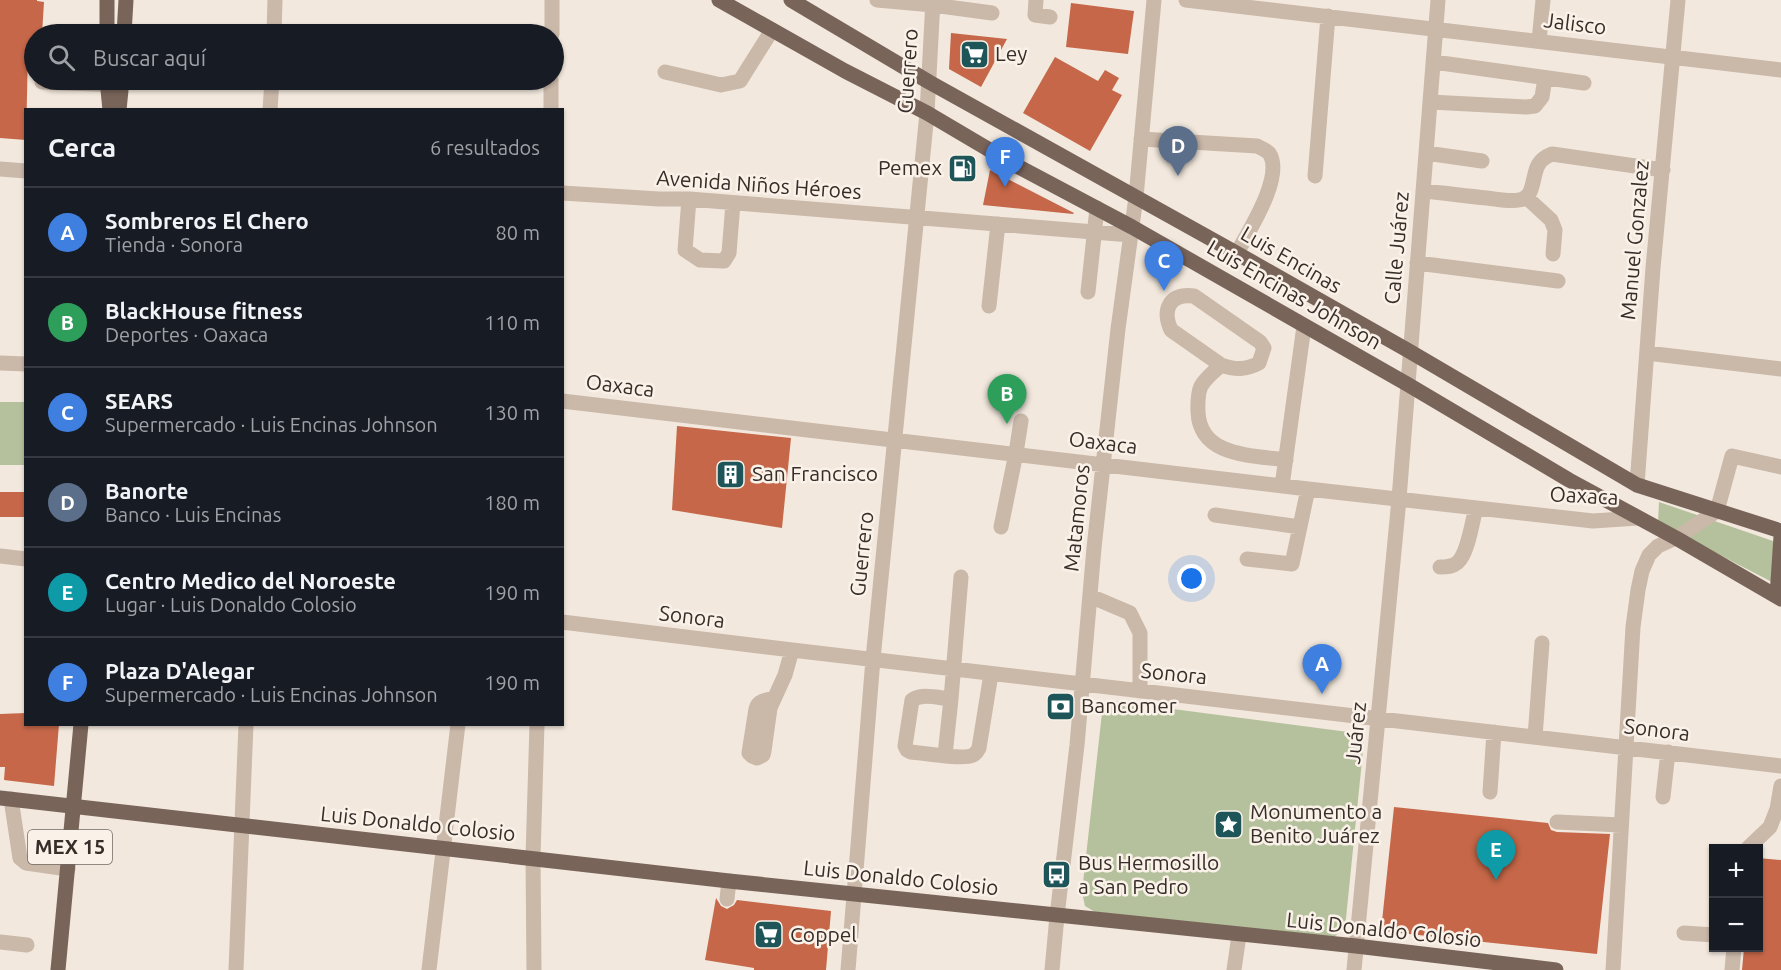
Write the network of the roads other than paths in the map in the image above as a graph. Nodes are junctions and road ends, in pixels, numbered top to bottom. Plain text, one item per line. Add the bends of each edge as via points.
1 (107, 0) edge
2 (126, 0) edge
3 (275, 0) edge
4 (552, 0) edge
5 (719, 0) edge
6 (791, 0) edge
7 (877, 0) edge
8 (1036, 0) edge
9 (1154, 0) edge
10 (1186, 0) edge
11 (1438, 0) edge
12 (1543, 0) edge
13 (1678, 0) edge
14 (933, 2) edge
15 (1310, 7) edge
16 (992, 14) dead end
17 (1050, 16) dead end
18 (1328, 16) junction
19 (107, 24) edge
20 (125, 24) edge
21 (274, 24) edge
22 (552, 24) edge
23 (1436, 28) junction
24 (772, 30) junction
25 (1539, 41) junction
26 (1673, 57) junction
27 (1434, 62) junction
28 (1781, 70) edge
29 (666, 72) dead end
30 (1545, 78) junction
31 (929, 82) junction
32 (1584, 83) dead end
33 (114, 90) edge
34 (116, 90) edge
35 (271, 90) edge
36 (551, 90) edge
37 (1430, 102) junction
38 (110, 108) edge
39 (119, 108) edge
40 (270, 108) edge
41 (551, 108) edge
42 (927, 113) junction
43 (1141, 139) junction
44 (1426, 153) junction
45 (1482, 160) dead end
46 (0, 169) edge
47 (1662, 170) junction
48 (24, 171) edge
49 (1315, 176) dead end
50 (1423, 191) junction
51 (564, 193) edge
52 (1136, 197) junction
53 (1526, 197) junction
54 (688, 199) junction
55 (733, 202) junction
56 (1097, 208) junction
57 (915, 217) junction
58 (998, 224) junction
59 (1132, 231) junction
60 (1094, 232) junction
61 (1237, 253) junction
62 (1553, 254) dead end
63 (1417, 263) junction
64 (1558, 281) dead end
65 (1088, 292) dead end
66 (989, 306) dead end
67 (1304, 326) junction
68 (1409, 351) junction
69 (1647, 353) junction
70 (0, 363) edge
71 (24, 364) edge
72 (1221, 365) junction
73 (1781, 369) edge
74 (1407, 384) junction
75 (564, 401) edge
76 (1021, 421) dead end
77 (895, 440) junction
78 (1016, 453) junction
79 (1286, 460) junction
80 (1104, 464) junction
81 (1781, 467) edge
82 (1637, 485) junction
83 (1282, 486) junction
84 (1308, 489) junction
85 (1399, 499) junction
86 (1476, 508) junction
87 (1717, 511) junction
88 (1215, 515) dead end
89 (1638, 518) junction
90 (1001, 527) dead end
91 (1300, 527) junction
92 (1781, 531) edge
93 (1781, 536) edge
94 (1676, 538) junction
95 (0, 556) edge
96 (24, 559) edge
97 (1247, 559) dead end
98 (1440, 567) dead end
99 (961, 577) dead end
100 (1090, 596) junction
101 (1779, 598) edge
102 (564, 622) edge
103 (1542, 643) dead end
104 (792, 650) junction
105 (873, 659) junction
106 (953, 669) junction
107 (991, 674) junction
108 (1083, 685) junction
109 (1140, 691) junction
110 (773, 699) dead end
111 (951, 699) junction
112 (1379, 718) junction
113 (81, 726) edge
114 (246, 726) edge
115 (458, 726) edge
116 (537, 726) edge
117 (1494, 732) junction
118 (1535, 736) junction
119 (1626, 747) junction
120 (1668, 752) junction
121 (945, 755) junction
122 (1781, 766) edge
123 (1781, 786) edge
124 (1490, 792) dead end
125 (1663, 798) dead end
126 (6, 799) edge
127 (73, 805) junction
128 (1557, 822) dead end
129 (1621, 825) junction
130 (242, 826) junction
131 (1753, 844) edge
132 (443, 848) junction
133 (533, 857) junction
134 (68, 869) junction
135 (729, 881) junction
136 (855, 894) junction
137 (727, 899) dead end
138 (1057, 916) junction
139 (1684, 933) dead end
140 (1239, 935) junction
141 (1709, 935) edge
142 (0, 942) edge
143 (27, 945) dead end
144 (1356, 946) junction
145 (1734, 952) edge
146 (58, 970) edge
147 (236, 970) edge
148 (429, 970) edge
149 (534, 970) edge
150 (848, 970) edge
151 (1052, 970) edge
152 (1234, 970) edge
153 (1354, 970) edge
154 (1556, 970) edge
155 (1613, 970) edge
156 (1732, 970) edge

1 - 19 main road
2 - 20 main road
3 - 21 street
4 - 22 street
5 - 24 main road, Luis Encinas Johnson
6 - 31 main road, Luis Encinas
7 - 14 street
8 - 17 street via 1035,15
9 - 43 street, Matamoros
10 - 15 street, Jalisco
11 - 23 street, Calle Juárez
12 - 25 street
13 - 26 street, Manuel Gonzalez
14 - 16 street
14 - 31 street, Guerrero
15 - 18 street, Jalisco
18 - 23 street, Jalisco
18 - 49 street
23 - 25 street, Jalisco
23 - 27 street, Calle Juárez
24 - 29 street via 740,81 721,85
24 - 42 main road, Luis Encinas Johnson
25 - 26 street, Jalisco
26 - 28 street, Jalisco
26 - 47 street, Manuel Gonzalez
27 - 30 street
27 - 37 street, Calle Juárez
30 - 32 street
30 - 37 street via 1542,97 1535,106
31 - 42 street, Guerrero
31 - 52 main road, Luis Encinas
33 - 38 main road
34 - 39 main road
35 - 40 street
36 - 41 street
37 - 44 street, Calle Juárez
42 - 56 main road, Luis Encinas Johnson
42 - 57 street, Guerrero
43 - 52 street, Matamoros
43 - 61 street via 1257,146 1268,152 1273,163 1270,186
44 - 45 street
44 - 50 street, Calle Juárez
46 - 48 street
47 - 53 street via 1552,154 1536,167
47 - 69 street, Manuel Gonzalez
50 - 53 street via 1506,200
50 - 63 street, Calle Juárez
51 - 54 street, Avenida Niños Héroes
52 - 59 street, Matamoros
52 - 61 main road, Luis Encinas
53 - 62 street via 1551,220 1555,230
54 - 55 street, Avenida Niños Héroes
54 - 55 street via 685,250 700,261 724,261 729,253
55 - 57 street, Avenida Niños Héroes
56 - 59 main road, Luis Encinas Johnson
56 - 60 street
57 - 58 street, Avenida Niños Héroes
57 - 77 street, Guerrero
58 - 60 street, Avenida Niños Héroes
58 - 66 street
59 - 60 street, Avenida Niños Héroes
59 - 67 main road, Luis Encinas Johnson
59 - 80 street, Matamoros
60 - 65 street
61 - 68 main road, Luis Encinas
63 - 64 street
63 - 68 street, Calle Juárez
67 - 74 main road, Luis Encinas Johnson
67 - 79 street
68 - 74 street, Calle Juárez
68 - 82 main road, Luis Encinas
69 - 73 street
69 - 82 street, Manuel Gonzalez
70 - 71 street
72 - 72 street via 1234,370 1252,367 1259,363 1264,348 1194,296 1178,298 1166,312 1171,330
72 - 79 street via 1201,384 1198,421 1202,431 1210,441 1231,452
74 - 85 street, Calle Juárez
74 - 89 main road, Luis Encinas Johnson
75 - 77 street, Oaxaca
76 - 78 street
77 - 78 street, Oaxaca
77 - 105 street, Guerrero
78 - 80 street, Oaxaca
78 - 90 street
79 - 83 street
80 - 83 street, Oaxaca
80 - 100 street, Matamoros
81 - 87 street via 1732,456
82 - 87 main road, Luis Encinas
83 - 84 street, Oaxaca
84 - 85 street, Oaxaca
84 - 91 street
85 - 86 street, Oaxaca
85 - 112 street, Juárez
86 - 89 street, Oaxaca via 1593,521
86 - 98 street via 1458,562
87 - 92 main road, Luis Encinas
87 - 94 street
88 - 91 street
89 - 94 main road, Luis Encinas Johnson
91 - 97 street via 1292,564
93 - 101 main road
94 - 101 main road, Luis Encinas Johnson
94 - 119 street via 1658,546 1642,571 1633,627
95 - 96 street
99 - 106 street
100 - 108 street, Matamoros
100 - 109 street via 1130,613 1140,633
102 - 104 street, Sonora
103 - 118 street
104 - 105 street, Sonora
104 - 110 street
105 - 106 street, Sonora
105 - 136 street, Guerrero
106 - 107 street, Sonora
106 - 111 street
107 - 108 street, Sonora
107 - 121 street via 979,748 971,756
108 - 109 street, Sonora
108 - 138 street, Matamoros
109 - 112 street, Sonora
111 - 121 street
111 - 121 street via 923,696 912,700 905,746 911,752
112 - 117 street, Sonora
112 - 144 street, Juárez
113 - 127 main road, MEX 15
114 - 130 street
115 - 132 street
116 - 133 street
117 - 118 street, Sonora
117 - 124 street
118 - 119 street, Sonora
119 - 120 street, Sonora
119 - 129 street
120 - 122 street, Sonora
120 - 125 street
123 - 131 street via 1770,827
126 - 127 main road, Luis Donaldo Colosio
126 - 134 street via 20,858 26,863
127 - 130 main road, Luis Donaldo Colosio
127 - 134 main road, MEX 15
128 - 129 street
129 - 155 street
130 - 132 main road, Luis Donaldo Colosio
130 - 147 street
132 - 133 main road, Luis Donaldo Colosio
132 - 148 street
133 - 135 main road, Luis Donaldo Colosio
133 - 149 street
134 - 146 main road, MEX 15
135 - 136 main road, Luis Donaldo Colosio
135 - 137 street
136 - 138 main road, Luis Donaldo Colosio
136 - 150 street, Guerrero
138 - 140 main road, Luis Donaldo Colosio
138 - 151 street, Matamoros
139 - 141 street
140 - 144 main road, Luis Donaldo Colosio
140 - 152 street
142 - 143 street
144 - 153 street, Juárez
144 - 154 main road, Luis Donaldo Colosio
145 - 156 street

